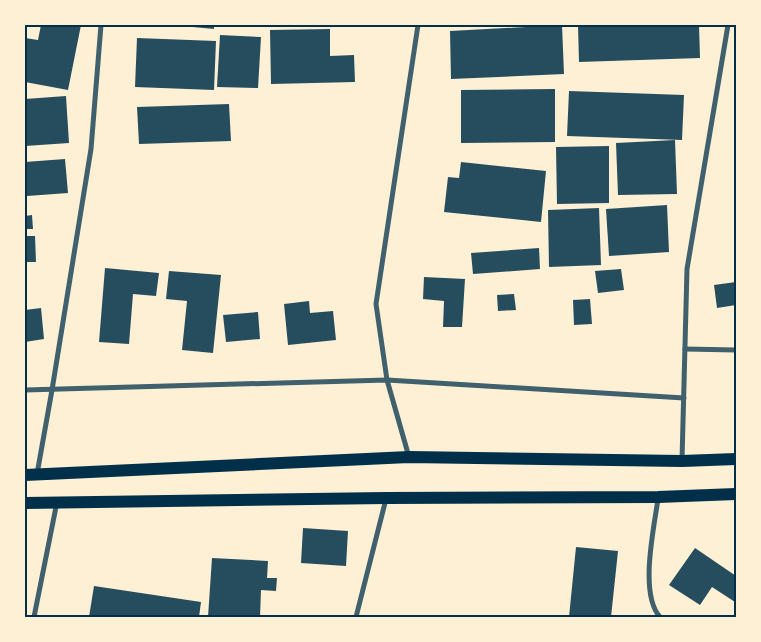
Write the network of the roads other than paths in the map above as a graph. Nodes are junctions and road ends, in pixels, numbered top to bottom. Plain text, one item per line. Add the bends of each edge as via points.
1 (101, 25) edge
2 (418, 25) edge
3 (728, 25) edge
4 (685, 349) junction
5 (736, 350) edge
6 (387, 380) junction
7 (25, 390) edge
8 (52, 390) junction
9 (684, 398) junction
10 (409, 457) junction
11 (736, 460) edge
12 (682, 461) junction
13 (31, 475) edge
14 (736, 494) edge
15 (658, 497) junction
16 (386, 498) junction
17 (57, 502) junction
18 (25, 503) edge
19 (34, 617) edge
20 (356, 617) edge
21 (660, 617) edge

1 - 8 street via 91,149
2 - 6 street via 376,304
3 - 4 street via 687,269
4 - 5 street
4 - 9 street
6 - 8 street
6 - 9 street
6 - 10 street
7 - 8 street
8 - 13 street
9 - 12 street
10 - 12 main road
10 - 13 main road
11 - 12 main road
14 - 15 main road
15 - 16 main road
15 - 21 street via 648,569 654,610
16 - 17 main road
16 - 20 street
17 - 18 main road
17 - 19 street

